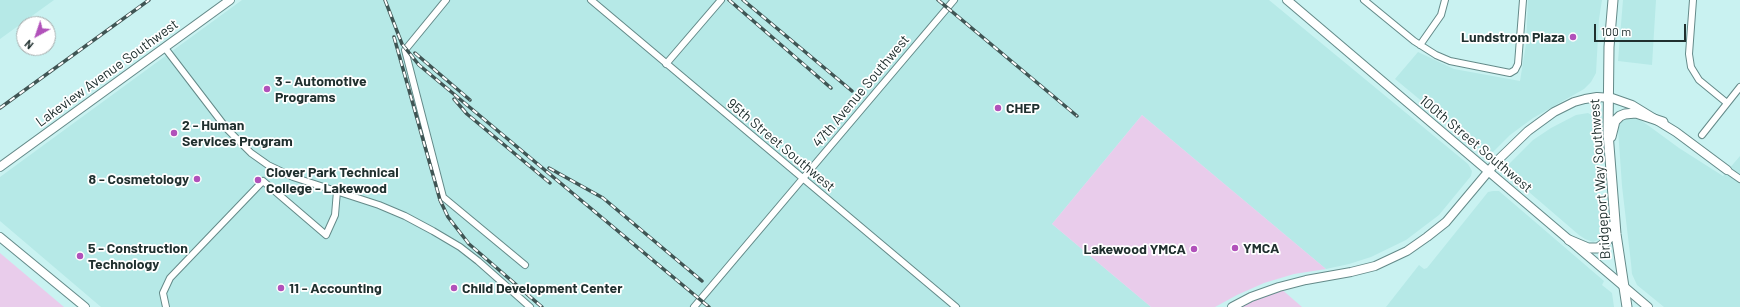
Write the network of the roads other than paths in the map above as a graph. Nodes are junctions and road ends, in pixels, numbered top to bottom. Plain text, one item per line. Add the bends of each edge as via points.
1 (230, 0) edge
2 (446, 0) edge
3 (591, 0) edge
4 (721, 0) edge
5 (954, 0) edge
6 (1364, 0) edge
7 (1445, 0) edge
8 (1523, 0) edge
9 (1613, 0) edge
10 (1693, 0) edge
11 (1292, 2) edge
12 (1420, 46) junction
13 (165, 48) junction
14 (666, 64) junction
15 (1740, 87) edge
16 (1607, 97) junction
17 (1727, 103) junction
18 (1663, 122) junction
19 (1702, 135) dead end
20 (1609, 148) junction
21 (0, 167) edge
22 (1727, 170) joint
23 (1488, 171) junction
24 (802, 178) junction
25 (1740, 179) edge
26 (337, 191) junction
27 (1613, 211) junction
28 (0, 238) edge
29 (1570, 240) junction
30 (525, 265) dead end
31 (1623, 285) junction
32 (85, 307) edge
33 (166, 307) edge
34 (530, 307) edge
35 (694, 307) edge
36 (956, 307) edge
37 (1232, 307) edge
38 (1627, 307) edge
39 (1648, 307) edge

1 - 13 main road, Lakeview Avenue Southwest
2 - 30 street via 405,50 443,197
3 - 14 street, 95th Street Southwest
4 - 14 street
5 - 24 street, 47th Avenue Southwest
6 - 12 street
7 - 12 street via 1440,15
8 - 12 street via 1519,61 1510,73 1450,61
9 - 16 main road, Bridgeport Way Southwest
10 - 17 street via 1689,54 1691,67 1699,80
11 - 23 main road, 100th Street Southwest
13 - 21 main road, Lakeview Avenue Southwest
13 - 26 street via 227,129 251,153 293,178
14 - 24 street, 95th Street Southwest
15 - 17 street
16 - 18 main road via 1632,104
16 - 20 main road, Bridgeport Way Southwest
16 - 23 main road via 1574,102 1545,118 1521,136
17 - 19 street
18 - 20 main road via 1636,113 1621,115 1614,124
18 - 22 main road
20 - 27 main road, Bridgeport Way Southwest
22 - 25 street
23 - 29 main road, 100th Street Southwest
23 - 37 main road via 1446,222 1402,253 1363,269 1279,288 1251,297
24 - 35 street, 47th Avenue Southwest
24 - 36 street, 95th Street Southwest
26 - 33 street via 335,215 326,234 263,181 170,278 163,292
26 - 34 street via 405,216 460,247
27 - 29 main road via 1611,234 1606,243 1588,248
27 - 31 main road, Bridgeport Way Southwest
28 - 32 main road
29 - 31 main road, 100th Street Southwest
31 - 38 main road, Bridgeport Way Southwest
31 - 39 main road, 100th Street Southwest

